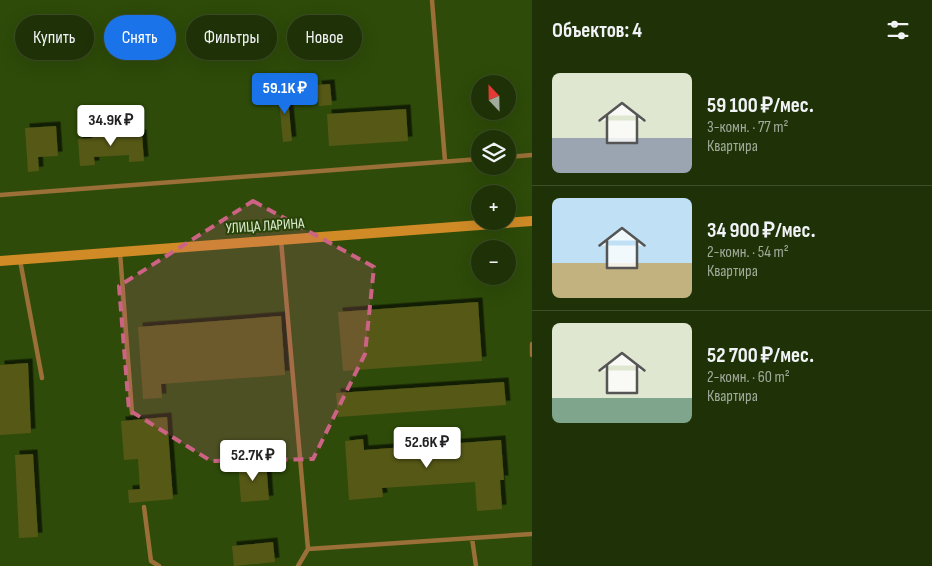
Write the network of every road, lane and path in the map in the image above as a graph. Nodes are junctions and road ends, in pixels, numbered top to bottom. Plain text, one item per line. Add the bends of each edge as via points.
1 (432, 0) edge
2 (532, 155) edge
3 (516, 156) edge
4 (471, 160) edge
5 (445, 161) junction
6 (0, 195) edge
7 (532, 221) edge
8 (281, 240) junction
9 (120, 252) junction
10 (20, 260) junction
11 (0, 261) edge
12 (532, 344) edge
13 (532, 355) edge
14 (42, 378) dead end
15 (132, 412) dead end
16 (144, 507) dead end
17 (532, 534) edge
18 (472, 538) junction
19 (308, 549) junction
20 (159, 566) edge
21 (298, 566) edge
22 (476, 566) edge

1 - 5 lane
2 - 3 lane
4 - 5 lane
5 - 6 lane
7 - 8 street, УЛИЦА ЛАРИНА
8 - 9 street, УЛИЦА ЛАРИНА
8 - 19 lane
9 - 10 street, УЛИЦА ЛАРИНА
9 - 15 lane
10 - 11 street, УЛИЦА ЛАРИНА
10 - 14 lane
12 - 13 lane
16 - 20 lane via 151,560
17 - 18 lane
18 - 19 lane
18 - 22 lane
19 - 21 lane

